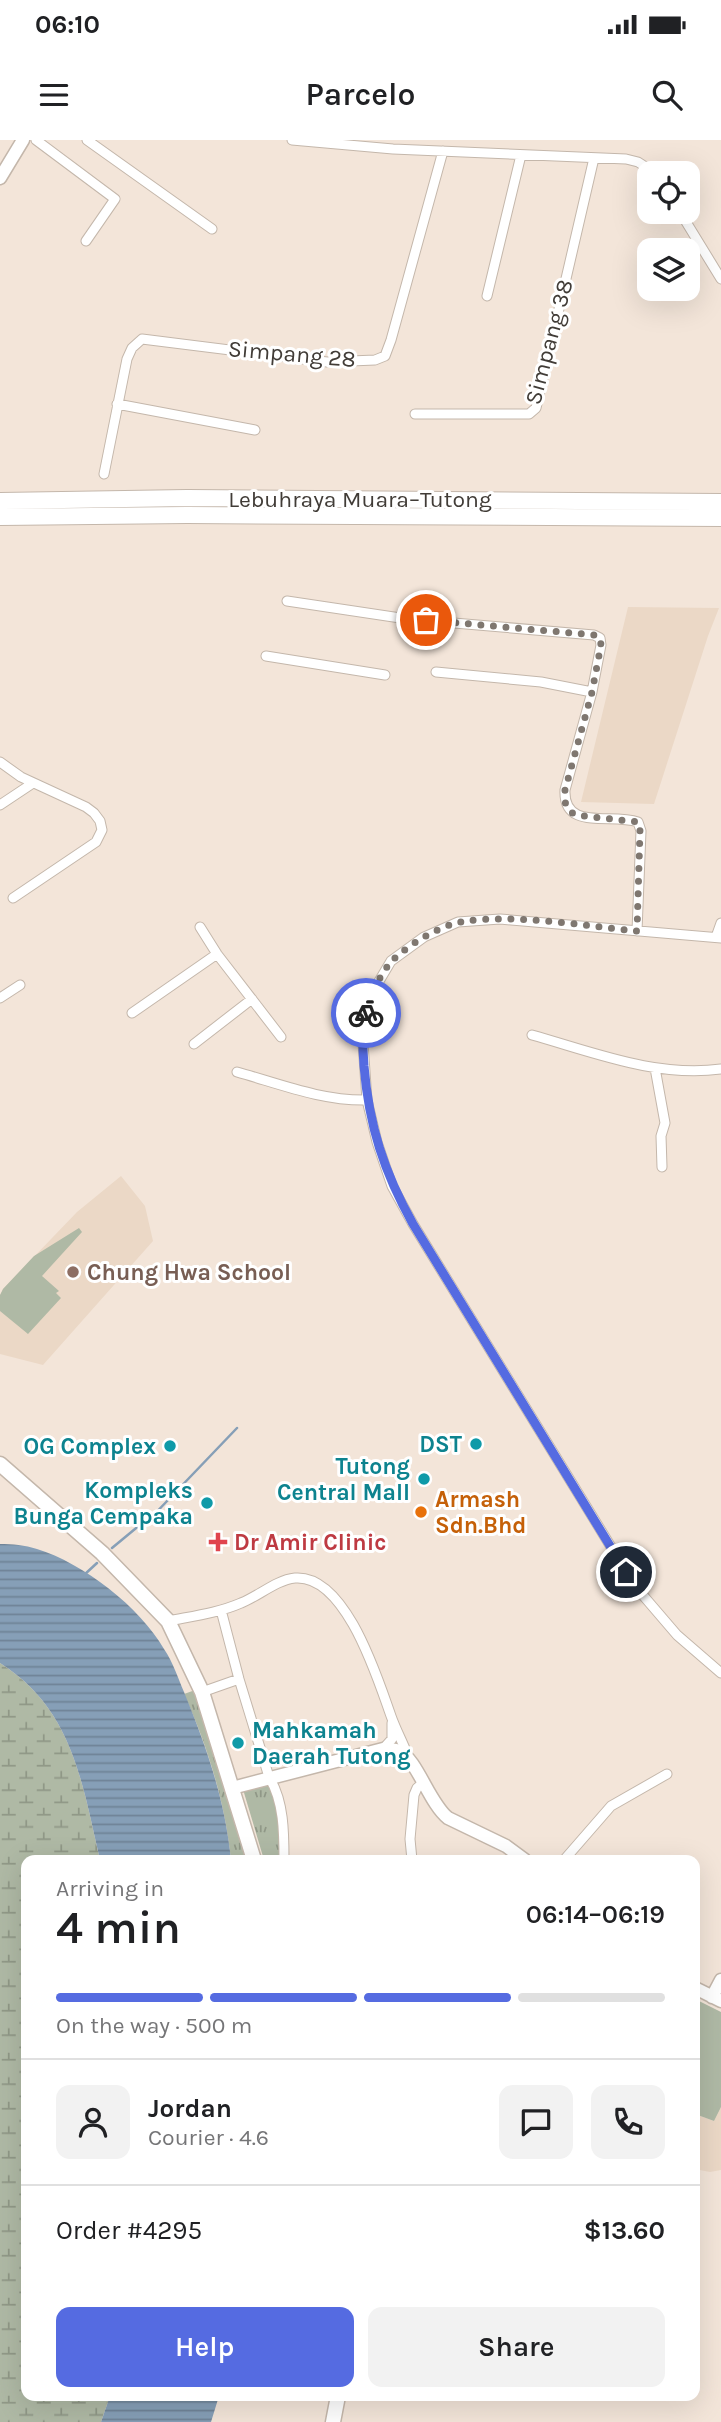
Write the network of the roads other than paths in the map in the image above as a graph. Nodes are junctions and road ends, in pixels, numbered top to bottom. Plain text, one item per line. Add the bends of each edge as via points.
1 (23, 140) edge
2 (36, 140) edge
3 (87, 140) edge
4 (292, 140) edge
5 (443, 151) junction
6 (521, 155) junction
7 (594, 158) junction
8 (637, 162) edge
9 (0, 178) edge
10 (687, 224) edge
11 (212, 229) dead end
12 (86, 241) dead end
13 (721, 279) edge
14 (487, 296) dead end
15 (117, 404) junction
16 (415, 414) dead end
17 (254, 430) dead end
18 (104, 474) dead end
19 (0, 501) edge
20 (721, 502) edge
21 (0, 517) edge
22 (721, 518) edge
23 (287, 601) dead end
24 (266, 656) dead end
25 (436, 672) dead end
26 (385, 675) dead end
27 (592, 692) junction
28 (0, 762) edge
29 (33, 783) junction
30 (0, 806) edge
31 (13, 898) dead end
32 (721, 923) edge
33 (200, 927) dead end
34 (637, 931) junction
35 (719, 938) edge
36 (217, 954) junction
37 (20, 985) dead end
38 (0, 998) edge
39 (252, 999) junction
40 (132, 1013) dead end
41 (532, 1035) dead end
42 (281, 1037) dead end
43 (194, 1044) dead end
44 (655, 1068) junction
45 (721, 1069) edge
46 (237, 1072) dead end
47 (367, 1100) junction
48 (662, 1167) dead end
49 (1, 1465) edge
50 (222, 1610) junction
51 (169, 1621) junction
52 (721, 1673) edge
53 (239, 1679) junction
54 (202, 1692) junction
55 (391, 1718) junction
56 (383, 1749) junction
57 (413, 1766) junction
58 (667, 1774) dead end
59 (269, 1777) junction
60 (423, 1783) junction
61 (232, 1788) junction
62 (252, 1855) edge
63 (284, 1855) edge
64 (412, 1855) edge
65 (518, 1855) edge
66 (568, 1855) edge
67 (721, 1980) edge
68 (700, 1990) edge
69 (717, 1999) edge
70 (337, 2401) edge
71 (333, 2422) edge

1 - 9 street
2 - 12 street via 115,199
3 - 11 street
4 - 5 street
5 - 6 street
5 - 15 street, Simpang 28 via 385,356 327,362 142,339 127,359
6 - 7 street
6 - 14 street
7 - 8 street
7 - 16 street, Simpang 38 via 536,408 529,414
10 - 13 street
15 - 17 street
15 - 18 street, Simpang 28
19 - 20 highway, Lebuhraya Muara–Tutong
21 - 22 highway, Lebuhraya Muara–Tutong
23 - 27 street via 407,619 594,635 601,645
24 - 26 street
25 - 27 street
27 - 34 street via 565,800 575,815 638,822
28 - 29 street
29 - 30 street
29 - 31 street via 86,807 102,830 96,842
32 - 35 street
33 - 36 street
34 - 35 street
34 - 47 street via 500,919 458,922 424,937 391,961 372,993 362,1029
36 - 39 street
36 - 40 street
37 - 38 street
39 - 42 street
39 - 43 street
41 - 44 street
44 - 45 street
44 - 48 street via 665,1123
46 - 47 street via 321,1096
47 - 52 street via 402,1205 617,1558 677,1635
49 - 51 main road via 98,1550
50 - 51 street
50 - 53 street
50 - 55 street via 288,1580 314,1583 333,1598 362,1639
51 - 54 main road
53 - 54 street
53 - 59 street
54 - 61 main road
55 - 56 street via 392,1739
55 - 57 street
56 - 57 street via 401,1752
56 - 59 street
57 - 60 street
58 - 66 street via 611,1806
59 - 61 street
59 - 63 street via 280,1808
60 - 64 street via 414,1795
60 - 65 street via 440,1812
61 - 62 main road
67 - 69 street
68 - 69 street
70 - 71 main road

